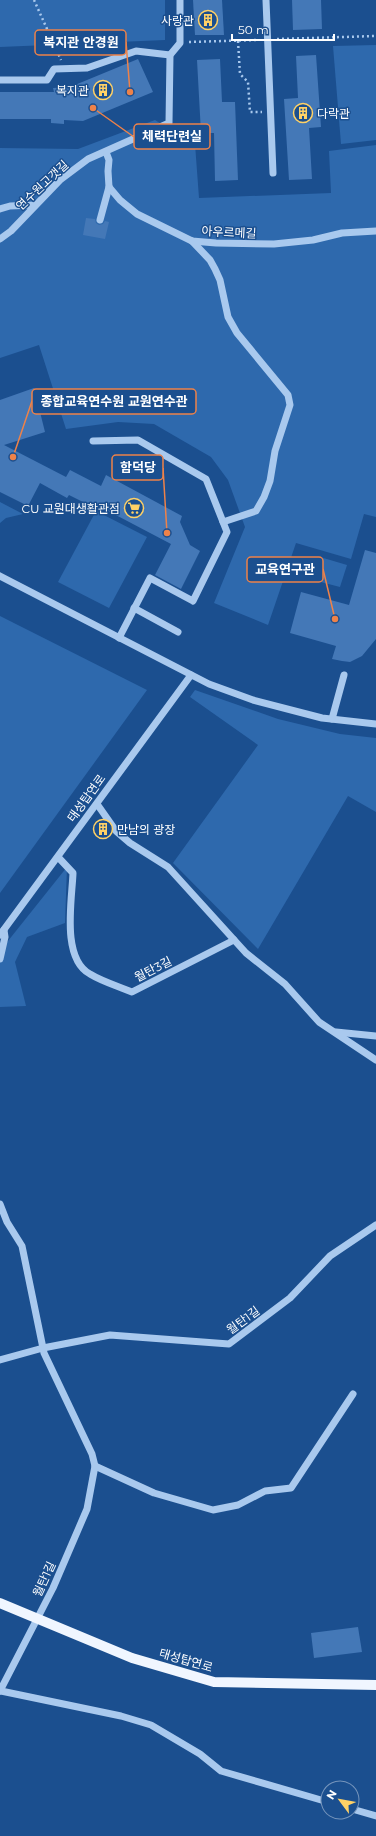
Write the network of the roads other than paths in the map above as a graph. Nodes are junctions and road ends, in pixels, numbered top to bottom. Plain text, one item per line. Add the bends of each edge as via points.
1 (180, 0) edge
2 (266, 0) edge
3 (170, 55) junction
4 (0, 80) edge
5 (106, 152) junction
6 (273, 173) dead end
7 (108, 187) junction
8 (35, 205) junction
9 (0, 209) edge
10 (100, 220) dead end
11 (376, 231) edge
12 (0, 239) edge
13 (192, 241) junction
14 (93, 441) dead end
15 (223, 522) junction
16 (0, 576) edge
17 (134, 608) junction
18 (178, 632) dead end
19 (119, 638) junction
20 (191, 675) junction
21 (344, 675) dead end
22 (332, 719) junction
23 (376, 724) edge
24 (97, 804) junction
25 (58, 857) junction
26 (3, 934) edge
27 (234, 940) junction
28 (0, 959) edge
29 (335, 1032) junction
30 (376, 1036) edge
31 (376, 1060) edge
32 (0, 1204) edge
33 (3, 1223) edge
34 (376, 1225) edge
35 (43, 1348) junction
36 (0, 1360) edge
37 (353, 1394) dead end
38 (95, 1466) junction
39 (0, 1602) edge
40 (38, 1618) junction
41 (376, 1685) edge
42 (0, 1691) edge
43 (320, 1800) edge
44 (360, 1811) edge
45 (376, 1816) edge

1 - 3 street via 180,43
2 - 6 street
3 - 4 street via 136,51 87,68 54,69 47,80
3 - 5 street, 연수원고갯길 via 169,123
5 - 7 street via 109,160
5 - 8 street, 연수원고갯길 via 88,159 60,180
7 - 10 street
7 - 13 street, 아우르메길 via 137,214
8 - 9 street
8 - 12 street, 연수원고갯길
11 - 13 street, 아우르메길 via 342,233 313,240 274,244
13 - 15 street via 215,269 228,317 236,333 288,395 290,405 275,451 270,481 256,511
14 - 15 street via 138,440 206,479
15 - 17 street via 225,537 193,601 150,578
16 - 19 street
17 - 18 street
17 - 19 street
19 - 20 street
20 - 22 street via 252,700
20 - 24 street, 태성탑연로
21 - 22 street
22 - 23 street
24 - 25 street, 태성탑연로
24 - 27 street via 116,831 168,867
25 - 26 street, 태성탑연로
25 - 27 street, 월탄3길 via 73,873 70,934 78,964 89,974 132,992
26 - 28 street
27 - 29 street via 246,953 285,984 319,1022
29 - 30 street
29 - 31 street
32 - 33 street, 월탄1길
33 - 35 street, 월탄1길 via 22,1246
34 - 35 street, 월탄1길 via 330,1256 290,1298 229,1344 110,1335
35 - 36 street, 월탄1길
35 - 38 street, 월탄1길 via 92,1454
37 - 38 street via 291,1488 265,1491 238,1505 213,1510 154,1493
38 - 40 street, 월탄1길 via 86,1509
39 - 40 main road, 태성탑연로
40 - 41 main road, 태성탑연로 via 132,1658 214,1682
40 - 42 street, 월탄1길
42 - 43 street via 121,1716 152,1726 200,1754 221,1771
44 - 45 street

